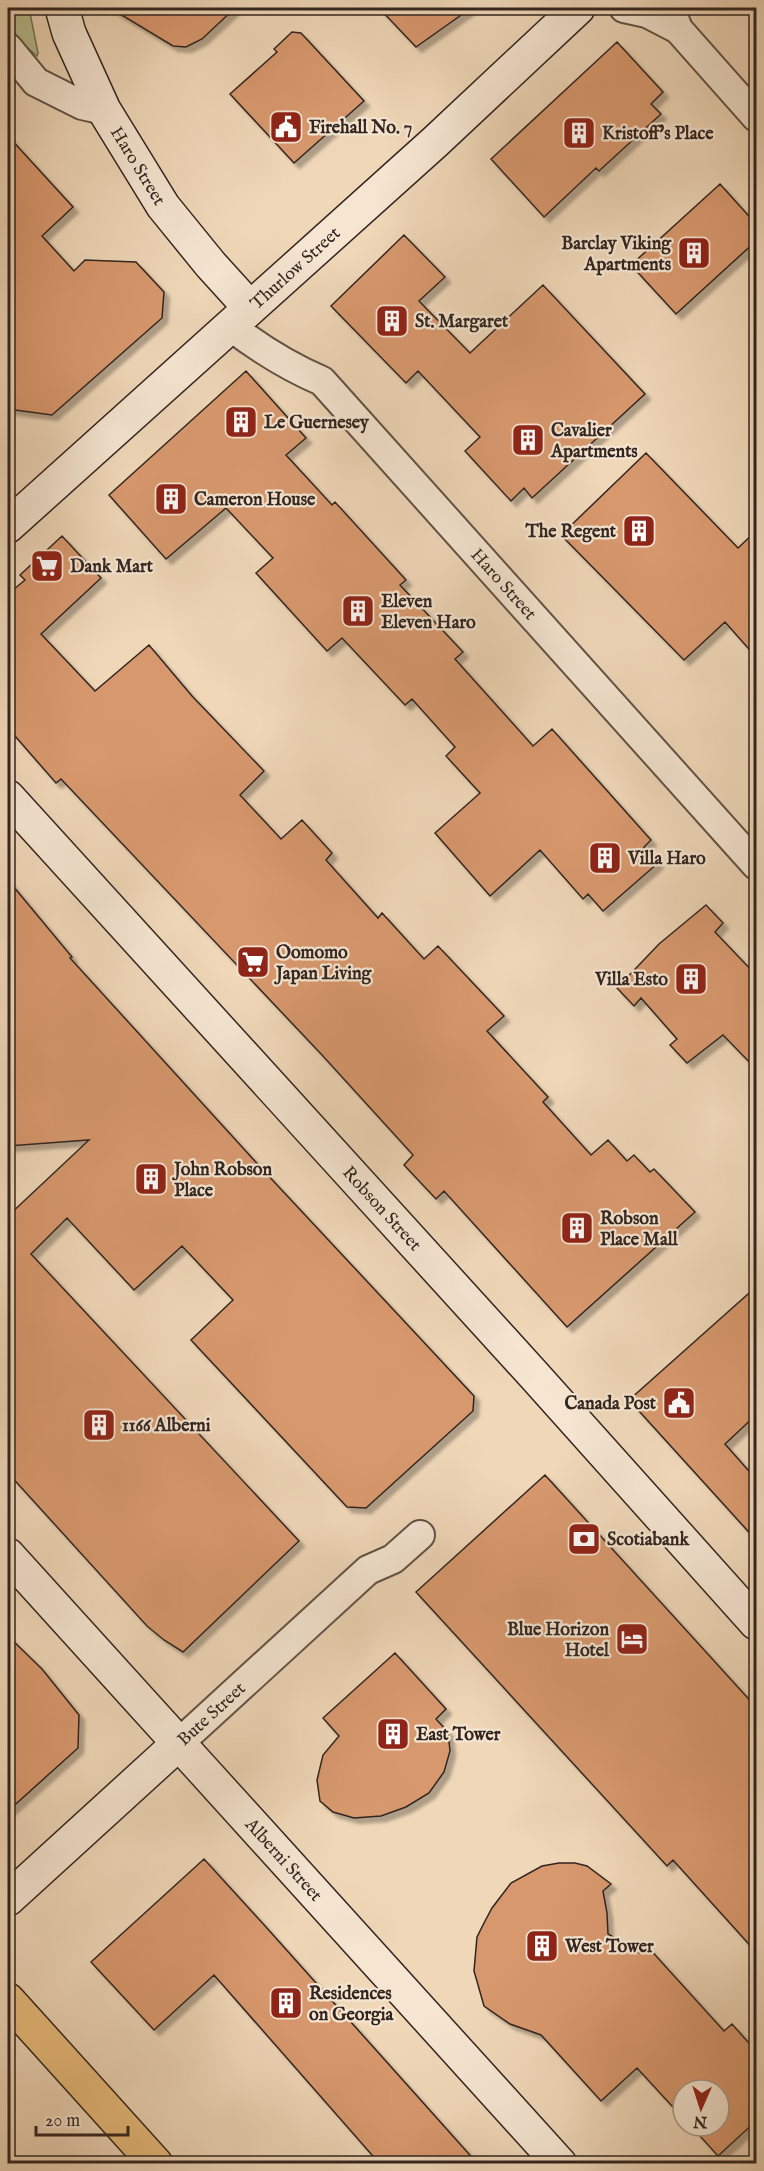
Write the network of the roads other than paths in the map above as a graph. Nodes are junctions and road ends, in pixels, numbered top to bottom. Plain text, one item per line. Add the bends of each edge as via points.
1 (62, 8) edge
2 (578, 8) edge
3 (624, 8) edge
4 (674, 18) edge
5 (8, 48) edge
6 (104, 110) junction
7 (756, 117) edge
8 (240, 317) junction
9 (8, 526) edge
10 (8, 797) edge
11 (756, 865) edge
12 (420, 1535) dead end
13 (8, 1555) edge
14 (756, 1623) edge
15 (178, 1744) junction
16 (8, 1899) edge
17 (8, 2000) edge
18 (156, 2163) edge
19 (560, 2163) edge

1 - 6 main road via 69,33
2 - 8 main road, Thurlow Street
3 - 4 street
4 - 7 street
5 - 6 street, Haro Street via 36,82 82,105
6 - 8 main road, Haro Street via 164,206 211,265
8 - 9 main road, Thurlow Street
8 - 11 street, Haro Street via 259,348 322,381
10 - 14 main road, Robson Street
12 - 15 street, Bute Street via 393,1559 368,1570
13 - 15 main road, Alberni Street
15 - 16 main road, Bute Street
15 - 19 main road, Alberni Street
17 - 18 highway

